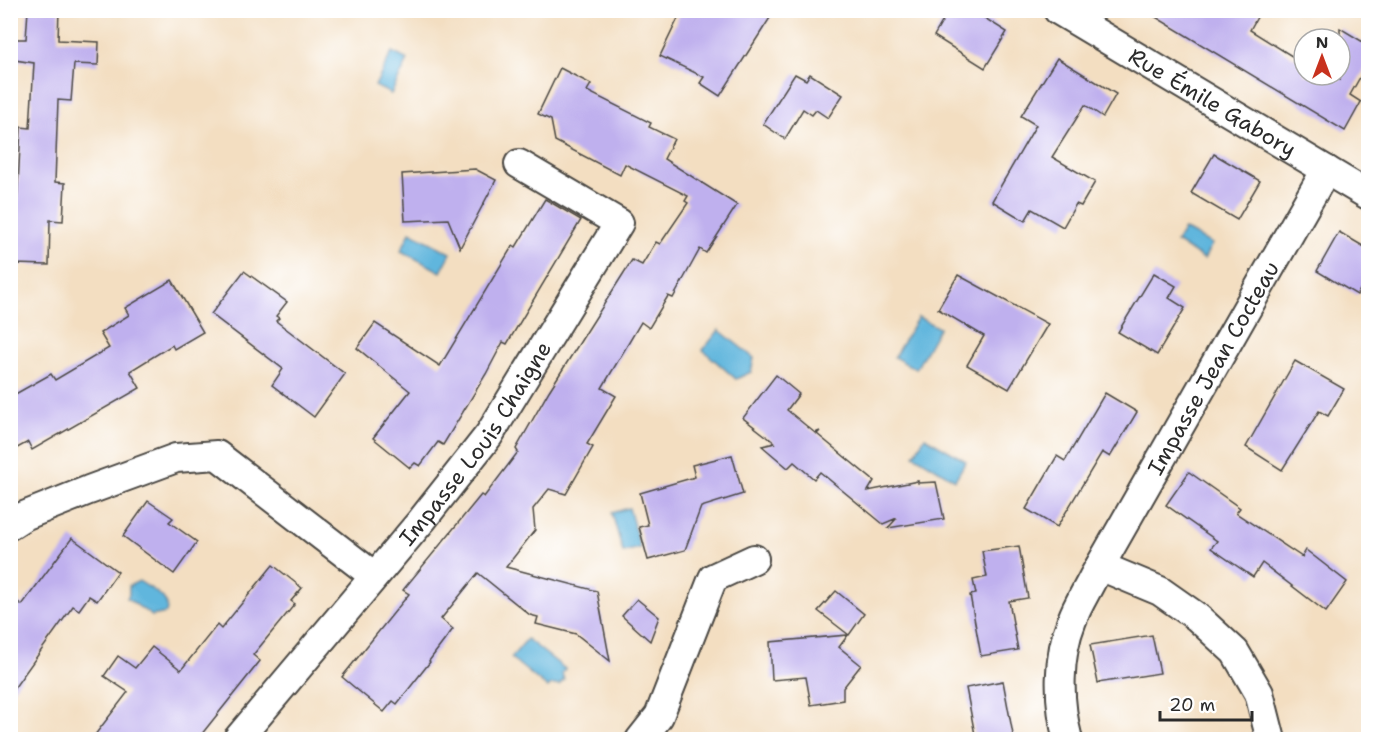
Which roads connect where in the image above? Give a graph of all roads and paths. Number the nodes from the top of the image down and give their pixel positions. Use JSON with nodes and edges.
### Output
{"nodes":[{"id":1,"x":1058,"y":10,"type":"edge"},
{"id":2,"x":519,"y":164,"type":"dead end"},
{"id":3,"x":1326,"y":170,"type":"junction"},
{"id":4,"x":1368,"y":195,"type":"edge"},
{"id":5,"x":10,"y":525,"type":"edge"},
{"id":6,"x":754,"y":559,"type":"dead end"},
{"id":7,"x":1100,"y":566,"type":"junction"},
{"id":8,"x":374,"y":576,"type":"junction"},
{"id":9,"x":237,"y":740,"type":"edge"},
{"id":10,"x":640,"y":740,"type":"edge"},
{"id":11,"x":1068,"y":740,"type":"edge"},
{"id":12,"x":1271,"y":740,"type":"edge"}],
"edges":[{"from":1,"to":3,"type":"street","name":"Rue Émile Gabory"},
{"from":2,"to":8,"type":"street","name":"Impasse Louis Chaigne"},
{"from":3,"to":4,"type":"street","name":"Rue Émile Gabory"},
{"from":3,"to":7,"type":"street","name":"Impasse Jean Cocteau"},
{"from":5,"to":8,"type":"street"},
{"from":6,"to":10,"type":"street"},
{"from":7,"to":11,"type":"street","name":"Impasse Jean Cocteau"},
{"from":7,"to":12,"type":"street"},
{"from":8,"to":9,"type":"street","name":"Impasse Louis Chaigne"}]}
